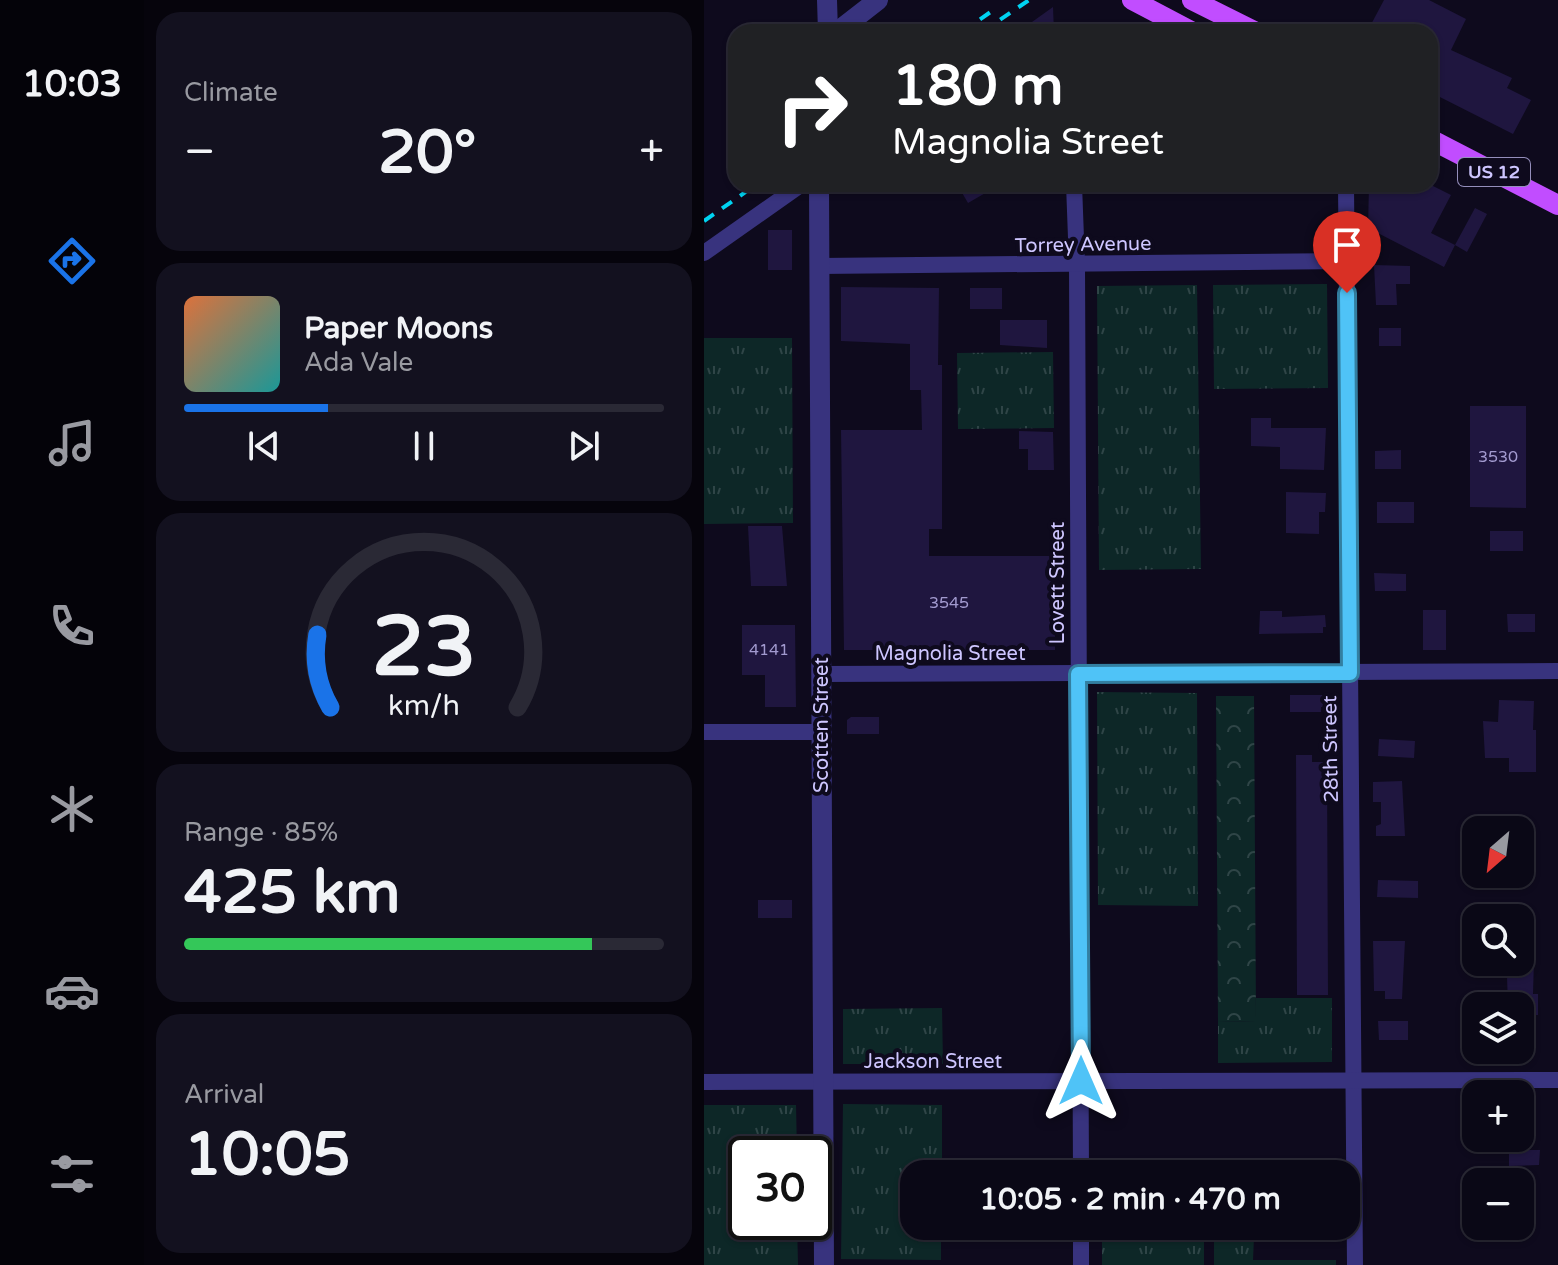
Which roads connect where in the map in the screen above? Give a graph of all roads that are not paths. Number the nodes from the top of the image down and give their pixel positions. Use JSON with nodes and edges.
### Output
{"nodes":[{"id":1,"x":827,"y":0,"type":"edge"},
{"id":2,"x":878,"y":0,"type":"edge"},
{"id":3,"x":1132,"y":0,"type":"edge"},
{"id":4,"x":1192,"y":0,"type":"edge"},
{"id":5,"x":828,"y":24,"type":"edge"},
{"id":6,"x":847,"y":24,"type":"edge"},
{"id":7,"x":1178,"y":24,"type":"edge"},
{"id":8,"x":1240,"y":24,"type":"edge"},
{"id":9,"x":1438,"y":143,"type":"edge"},
{"id":10,"x":791,"y":192,"type":"edge"},
{"id":11,"x":819,"y":192,"type":"edge"},
{"id":12,"x":1074,"y":192,"type":"edge"},
{"id":13,"x":1346,"y":192,"type":"edge"},
{"id":14,"x":1558,"y":205,"type":"edge"},
{"id":15,"x":704,"y":253,"type":"edge"},
{"id":16,"x":1347,"y":261,"type":"junction"},
{"id":17,"x":1077,"y":265,"type":"junction"},
{"id":18,"x":819,"y":266,"type":"junction"},
{"id":19,"x":1558,"y":671,"type":"edge"},
{"id":20,"x":1350,"y":673,"type":"junction"},
{"id":21,"x":822,"y":674,"type":"junction"},
{"id":22,"x":1078,"y":674,"type":"junction"},
{"id":23,"x":704,"y":732,"type":"edge"},
{"id":24,"x":822,"y":732,"type":"junction"},
{"id":25,"x":1354,"y":1080,"type":"junction"},
{"id":26,"x":1558,"y":1080,"type":"edge"},
{"id":27,"x":1081,"y":1081,"type":"junction"},
{"id":28,"x":704,"y":1082,"type":"edge"},
{"id":29,"x":823,"y":1082,"type":"junction"},
{"id":30,"x":1081,"y":1160,"type":"edge"},
{"id":31,"x":1081,"y":1240,"type":"edge"},
{"id":32,"x":824,"y":1265,"type":"edge"},
{"id":33,"x":1081,"y":1265,"type":"edge"},
{"id":34,"x":1355,"y":1265,"type":"edge"}],
"edges":[{"from":1,"to":5,"type":"street"},
{"from":2,"to":6,"type":"street"},
{"from":3,"to":7,"type":"main road"},
{"from":4,"to":8,"type":"main road"},
{"from":9,"to":14,"type":"main road","number":"US 12"},
{"from":10,"to":15,"type":"street"},
{"from":11,"to":18,"type":"street","name":"Scotten Street"},
{"from":12,"to":17,"type":"street","name":"Lovett Street"},
{"from":13,"to":16,"type":"street","name":"28th Street"},
{"from":16,"to":17,"type":"street","name":"Torrey Avenue"},
{"from":16,"to":20,"type":"street","name":"28th Street"},
{"from":17,"to":18,"type":"street","name":"Torrey Avenue"},
{"from":17,"to":22,"type":"street","name":"Lovett Street"},
{"from":18,"to":21,"type":"street","name":"Scotten Street"},
{"from":19,"to":20,"type":"street","name":"Magnolia Street"},
{"from":20,"to":22,"type":"street","name":"Magnolia Street"},
{"from":20,"to":25,"type":"street","name":"28th Street"},
{"from":21,"to":22,"type":"street","name":"Magnolia Street"},
{"from":21,"to":24,"type":"street","name":"Scotten Street"},
{"from":22,"to":27,"type":"street","name":"Lovett Street"},
{"from":23,"to":24,"type":"street"},
{"from":24,"to":29,"type":"street","name":"Scotten Street"},
{"from":25,"to":26,"type":"street","name":"Jackson Street"},
{"from":25,"to":27,"type":"street","name":"Jackson Street"},
{"from":25,"to":34,"type":"street","name":"28th Street"},
{"from":27,"to":29,"type":"street","name":"Jackson Street"},
{"from":27,"to":30,"type":"street","name":"Lovett Street"},
{"from":28,"to":29,"type":"street","name":"Jackson Street"},
{"from":29,"to":32,"type":"street","name":"Scotten Street"},
{"from":31,"to":33,"type":"street"}]}
